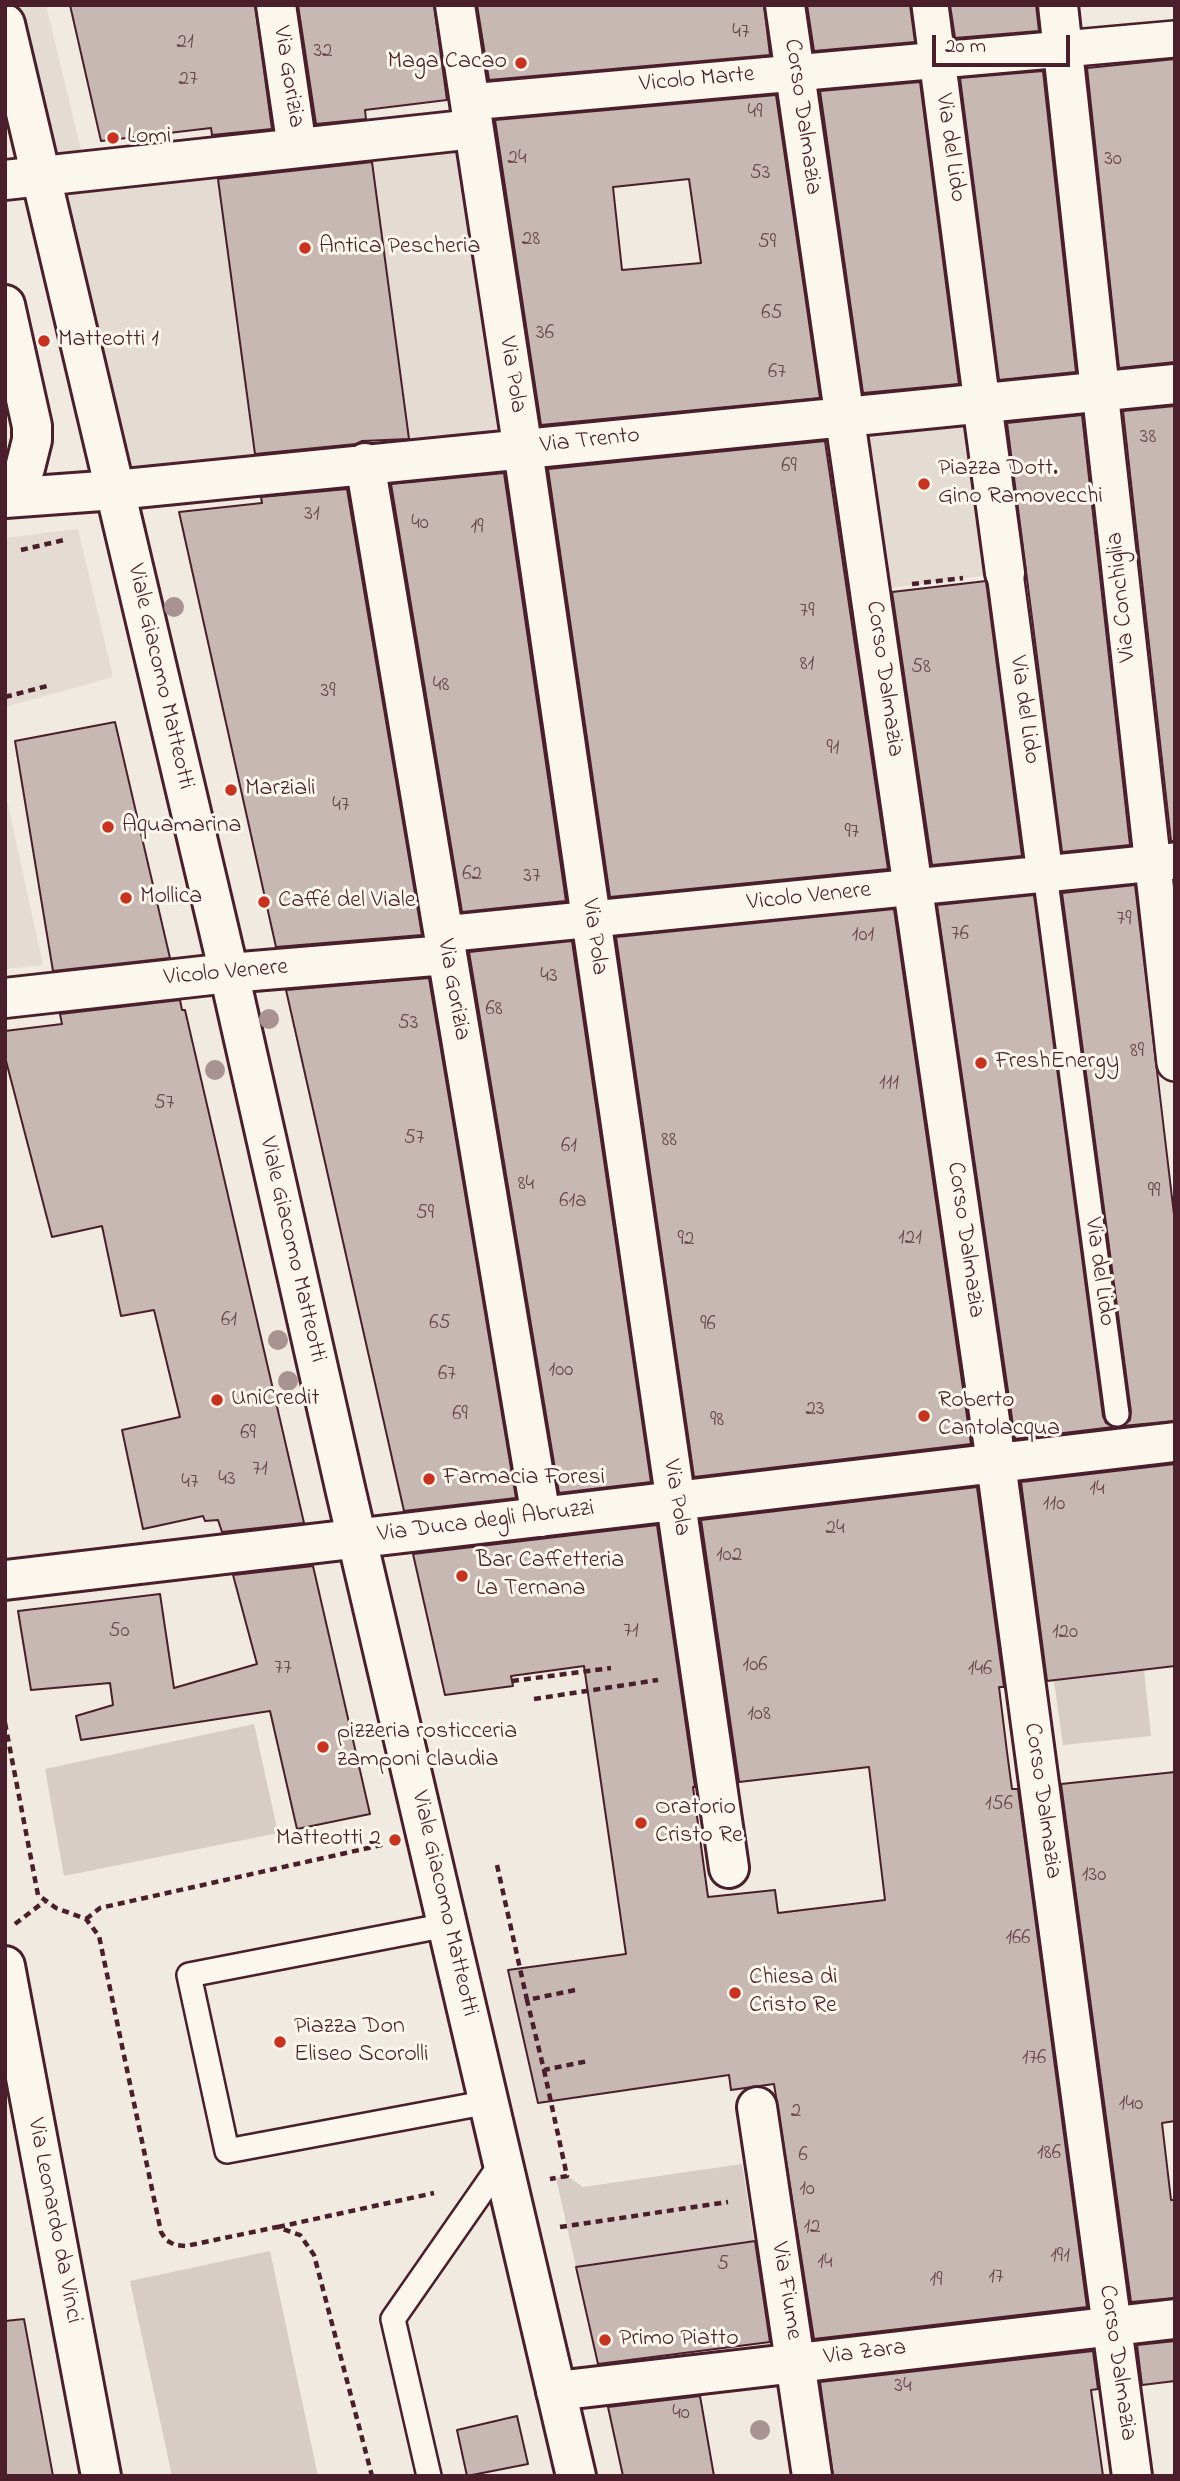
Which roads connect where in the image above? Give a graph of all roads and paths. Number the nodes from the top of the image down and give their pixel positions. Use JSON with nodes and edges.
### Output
{"nodes":[{"id":1,"x":276,"y":5,"type":"edge"},
{"id":2,"x":455,"y":5,"type":"edge"},
{"id":3,"x":785,"y":5,"type":"edge"},
{"id":4,"x":930,"y":5,"type":"edge"},
{"id":5,"x":1058,"y":5,"type":"edge"},
{"id":6,"x":5,"y":24,"type":"edge"},
{"id":7,"x":1175,"y":39,"type":"edge"},
{"id":8,"x":1062,"y":49,"type":"junction"},
{"id":9,"x":937,"y":60,"type":"junction"},
{"id":10,"x":795,"y":72,"type":"junction"},
{"id":11,"x":472,"y":115,"type":"junction"},
{"id":12,"x":297,"y":148,"type":"junction"},
{"id":13,"x":23,"y":178,"type":"edge"},
{"id":14,"x":5,"y":305,"type":"edge"},
{"id":15,"x":1175,"y":384,"type":"edge"},
{"id":16,"x":1100,"y":391,"type":"junction"},
{"id":17,"x":982,"y":402,"type":"junction"},
{"id":18,"x":845,"y":416,"type":"junction"},
{"id":19,"x":522,"y":448,"type":"junction"},
{"id":20,"x":365,"y":463,"type":"junction"},
{"id":21,"x":115,"y":490,"type":"junction"},
{"id":22,"x":8,"y":498,"type":"edge"},
{"id":23,"x":68,"y":540,"type":"dead end"},
{"id":24,"x":21,"y":550,"type":"dead end"},
{"id":25,"x":1005,"y":573,"type":"junction"},
{"id":26,"x":903,"y":586,"type":"dead end"},
{"id":27,"x":47,"y":686,"type":"dead end"},
{"id":28,"x":5,"y":697,"type":"edge"},
{"id":29,"x":1164,"y":862,"type":"edge"},
{"id":30,"x":1045,"y":874,"type":"junction"},
{"id":31,"x":913,"y":888,"type":"junction"},
{"id":32,"x":591,"y":919,"type":"junction"},
{"id":33,"x":445,"y":944,"type":"junction"},
{"id":34,"x":229,"y":973,"type":"junction"},
{"id":35,"x":5,"y":998,"type":"edge"},
{"id":36,"x":1175,"y":1063,"type":"edge"},
{"id":37,"x":1116,"y":1415,"type":"dead end"},
{"id":38,"x":1175,"y":1442,"type":"edge"},
{"id":39,"x":996,"y":1462,"type":"junction"},
{"id":40,"x":675,"y":1501,"type":"junction"},
{"id":41,"x":541,"y":1517,"type":"junction"},
{"id":42,"x":357,"y":1538,"type":"junction"},
{"id":43,"x":5,"y":1580,"type":"edge"},
{"id":44,"x":611,"y":1668,"type":"dead end"},
{"id":45,"x":701,"y":1673,"type":"junction"},
{"id":46,"x":512,"y":1681,"type":"dead end"},
{"id":47,"x":534,"y":1699,"type":"dead end"},
{"id":48,"x":5,"y":1723,"type":"edge"},
{"id":49,"x":386,"y":1844,"type":"dead end"},
{"id":50,"x":497,"y":1865,"type":"dead end"},
{"id":51,"x":729,"y":1868,"type":"dead end"},
{"id":52,"x":45,"y":1901,"type":"junction"},
{"id":53,"x":86,"y":1919,"type":"junction"},
{"id":54,"x":447,"y":1926,"type":"junction"},
{"id":55,"x":5,"y":1930,"type":"edge"},
{"id":56,"x":6,"y":1974,"type":"edge"},
{"id":57,"x":575,"y":1990,"type":"dead end"},
{"id":58,"x":527,"y":2000,"type":"junction"},
{"id":59,"x":588,"y":2061,"type":"dead end"},
{"id":60,"x":544,"y":2070,"type":"junction"},
{"id":61,"x":489,"y":2102,"type":"junction"},
{"id":62,"x":757,"y":2107,"type":"dead end"},
{"id":63,"x":503,"y":2161,"type":"junction"},
{"id":64,"x":549,"y":2179,"type":"dead end"},
{"id":65,"x":434,"y":2193,"type":"dead end"},
{"id":66,"x":771,"y":2196,"type":"junction"},
{"id":67,"x":277,"y":2227,"type":"junction"},
{"id":68,"x":560,"y":2227,"type":"dead end"},
{"id":69,"x":1175,"y":2319,"type":"edge"},
{"id":70,"x":1112,"y":2326,"type":"junction"},
{"id":71,"x":796,"y":2362,"type":"junction"},
{"id":72,"x":556,"y":2391,"type":"junction"},
{"id":73,"x":101,"y":2476,"type":"edge"},
{"id":74,"x":372,"y":2476,"type":"edge"},
{"id":75,"x":429,"y":2476,"type":"edge"},
{"id":76,"x":576,"y":2476,"type":"edge"},
{"id":77,"x":812,"y":2476,"type":"edge"},
{"id":78,"x":1132,"y":2476,"type":"edge"}],
"edges":[{"from":1,"to":12,"type":"street","name":"Via Gorizia"},
{"from":2,"to":11,"type":"street","name":"Via Pola"},
{"from":3,"to":10,"type":"street","name":"Corso Dalmazia"},
{"from":4,"to":9,"type":"street","name":"Via del Lido"},
{"from":5,"to":8,"type":"street","name":"Via Conchiglia"},
{"from":6,"to":13,"type":"street","name":"Viale Giacomo Matteotti"},
{"from":7,"to":8,"type":"street","name":"Vicolo Marte"},
{"from":8,"to":9,"type":"street","name":"Vicolo Marte"},
{"from":8,"to":16,"type":"street","name":"Via Conchiglia"},
{"from":9,"to":10,"type":"street","name":"Vicolo Marte"},
{"from":9,"to":17,"type":"street","name":"Via del Lido"},
{"from":10,"to":11,"type":"street","name":"Vicolo Marte"},
{"from":10,"to":18,"type":"street","name":"Corso Dalmazia"},
{"from":11,"to":12,"type":"street","name":"Vicolo Marte"},
{"from":11,"to":19,"type":"street","name":"Via Pola"},
{"from":12,"to":13,"type":"street","name":"Vicolo Marte"},
{"from":13,"to":21,"type":"street","name":"Viale Giacomo Matteotti"},
{"from":14,"to":22,"type":"street"},
{"from":15,"to":16,"type":"street","name":"Via Trento"},
{"from":16,"to":17,"type":"street","name":"Via Trento"},
{"from":16,"to":29,"type":"street","name":"Via Conchiglia"},
{"from":17,"to":18,"type":"street","name":"Via Trento"},
{"from":17,"to":25,"type":"street","name":"Via del Lido"},
{"from":18,"to":19,"type":"street","name":"Via Trento"},
{"from":18,"to":31,"type":"street","name":"Corso Dalmazia"},
{"from":19,"to":20,"type":"street","name":"Via Trento"},
{"from":19,"to":32,"type":"street","name":"Via Pola"},
{"from":20,"to":21,"type":"street","name":"Via Trento"},
{"from":20,"to":33,"type":"street","name":"Via Gorizia"},
{"from":21,"to":22,"type":"street","name":"Via Trento"},
{"from":21,"to":34,"type":"street","name":"Viale Giacomo Matteotti"},
{"from":23,"to":24,"type":"path"},
{"from":25,"to":26,"type":"path"},
{"from":25,"to":30,"type":"street","name":"Via del Lido"},
{"from":27,"to":28,"type":"path"},
{"from":29,"to":30,"type":"street","name":"Vicolo Venere"},
{"from":29,"to":36,"type":"street","name":"Via Conchiglia"},
{"from":30,"to":31,"type":"street","name":"Vicolo Venere"},
{"from":30,"to":37,"type":"lane","name":"Via del Lido"},
{"from":31,"to":32,"type":"street","name":"Vicolo Venere"},
{"from":31,"to":39,"type":"street","name":"Corso Dalmazia"},
{"from":32,"to":33,"type":"street","name":"Vicolo Venere"},
{"from":32,"to":40,"type":"street","name":"Via Pola"},
{"from":33,"to":34,"type":"street","name":"Vicolo Venere"},
{"from":33,"to":41,"type":"street","name":"Via Gorizia"},
{"from":34,"to":35,"type":"street","name":"Vicolo Venere"},
{"from":34,"to":42,"type":"street","name":"Viale Giacomo Matteotti"},
{"from":38,"to":39,"type":"street","name":"Via Duca degli Abruzzi"},
{"from":39,"to":40,"type":"street","name":"Via Duca degli Abruzzi"},
{"from":39,"to":70,"type":"street","name":"Corso Dalmazia"},
{"from":40,"to":41,"type":"street","name":"Via Duca degli Abruzzi"},
{"from":40,"to":45,"type":"street","name":"Via Pola"},
{"from":41,"to":42,"type":"street","name":"Via Duca degli Abruzzi"},
{"from":42,"to":43,"type":"street","name":"Via Duca degli Abruzzi"},
{"from":42,"to":54,"type":"street","name":"Viale Giacomo Matteotti"},
{"from":44,"to":46,"type":"path"},
{"from":45,"to":47,"type":"path"},
{"from":45,"to":51,"type":"street","name":"Via Pola"},
{"from":48,"to":52,"type":"path"},
{"from":49,"to":53,"type":"path"},
{"from":50,"to":58,"type":"path"},
{"from":52,"to":53,"type":"path"},
{"from":52,"to":55,"type":"path"},
{"from":53,"to":67,"type":"path"},
{"from":54,"to":61,"type":"street","name":"Viale Giacomo Matteotti"},
{"from":54,"to":61,"type":"lane"},
{"from":56,"to":73,"type":"street","name":"Via Leonardo da Vinci"},
{"from":57,"to":58,"type":"path"},
{"from":58,"to":60,"type":"path"},
{"from":59,"to":60,"type":"path"},
{"from":60,"to":64,"type":"path"},
{"from":61,"to":63,"type":"street","name":"Viale Giacomo Matteotti"},
{"from":62,"to":66,"type":"street","name":"Via Fiume"},
{"from":63,"to":72,"type":"street","name":"Viale Giacomo Matteotti"},
{"from":63,"to":75,"type":"lane"},
{"from":65,"to":67,"type":"path"},
{"from":66,"to":68,"type":"path"},
{"from":66,"to":71,"type":"street","name":"Via Fiume"},
{"from":67,"to":74,"type":"path"},
{"from":69,"to":70,"type":"street","name":"Via Zara"},
{"from":70,"to":71,"type":"street","name":"Via Zara"},
{"from":70,"to":78,"type":"street","name":"Corso Dalmazia"},
{"from":71,"to":72,"type":"street","name":"Via Zara"},
{"from":71,"to":77,"type":"street","name":"Via Fiume"},
{"from":72,"to":76,"type":"street","name":"Viale Giacomo Matteotti"}]}
